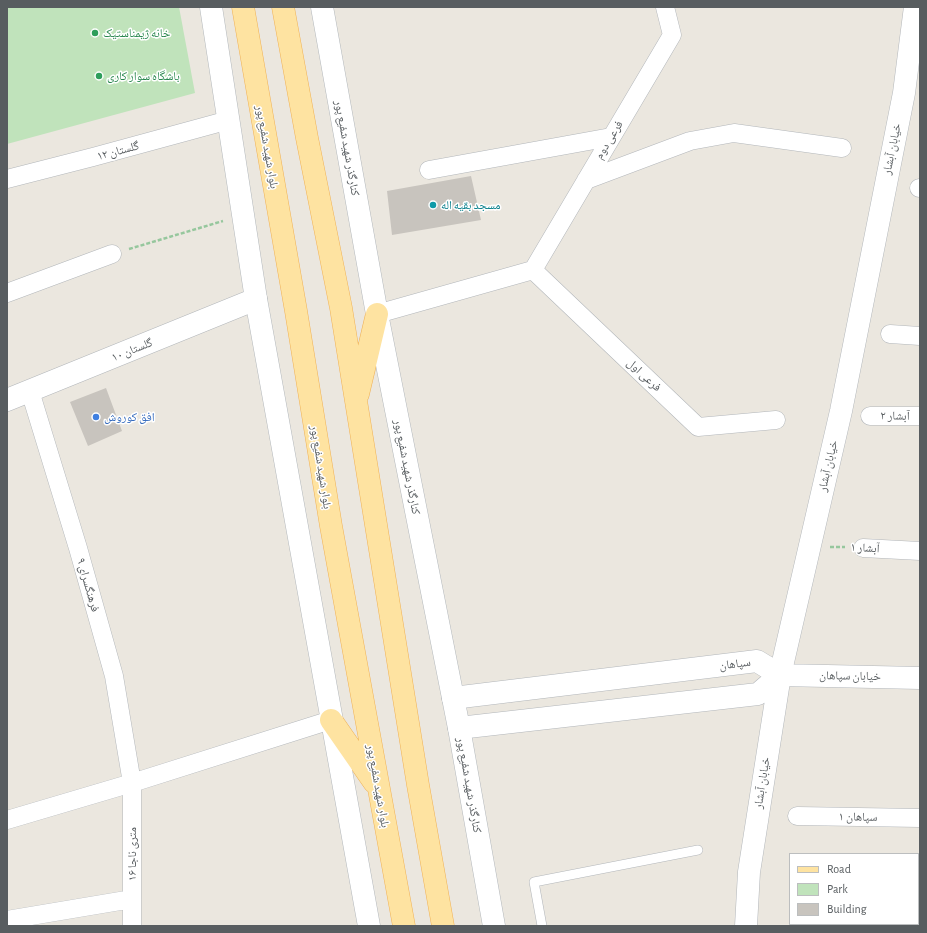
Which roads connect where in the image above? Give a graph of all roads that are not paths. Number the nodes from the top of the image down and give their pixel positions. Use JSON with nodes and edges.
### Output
{"nodes":[{"id":1,"x":211,"y":7,"type":"edge"},
{"id":2,"x":243,"y":7,"type":"edge"},
{"id":3,"x":283,"y":7,"type":"edge"},
{"id":4,"x":322,"y":7,"type":"edge"},
{"id":5,"x":666,"y":7,"type":"edge"},
{"id":6,"x":915,"y":7,"type":"edge"},
{"id":7,"x":229,"y":120,"type":"junction"},
{"id":8,"x":611,"y":137,"type":"junction"},
{"id":9,"x":842,"y":148,"type":"dead end"},
{"id":10,"x":429,"y":170,"type":"dead end"},
{"id":11,"x":7,"y":179,"type":"edge"},
{"id":12,"x":586,"y":180,"type":"junction"},
{"id":13,"x":112,"y":254,"type":"road end"},
{"id":14,"x":533,"y":270,"type":"junction"},
{"id":15,"x":7,"y":293,"type":"edge"},
{"id":16,"x":256,"y":299,"type":"junction"},
{"id":17,"x":377,"y":314,"type":"junction"},
{"id":18,"x":890,"y":334,"type":"dead end"},
{"id":19,"x":920,"y":336,"type":"edge"},
{"id":20,"x":30,"y":391,"type":"junction"},
{"id":21,"x":7,"y":400,"type":"edge"},
{"id":22,"x":356,"y":403,"type":"junction"},
{"id":23,"x":870,"y":416,"type":"dead end"},
{"id":24,"x":920,"y":416,"type":"edge"},
{"id":25,"x":776,"y":420,"type":"dead end"},
{"id":26,"x":864,"y":548,"type":"road end"},
{"id":27,"x":920,"y":551,"type":"edge"},
{"id":28,"x":780,"y":675,"type":"junction"},
{"id":29,"x":920,"y":678,"type":"edge"},
{"id":30,"x":453,"y":698,"type":"junction"},
{"id":31,"x":332,"y":720,"type":"junction"},
{"id":32,"x":459,"y":728,"type":"junction"},
{"id":33,"x":132,"y":783,"type":"junction"},
{"id":34,"x":379,"y":789,"type":"junction"},
{"id":35,"x":797,"y":816,"type":"dead end"},
{"id":36,"x":920,"y":818,"type":"edge"},
{"id":37,"x":7,"y":820,"type":"edge"},
{"id":38,"x":698,"y":850,"type":"dead end"},
{"id":39,"x":132,"y":899,"type":"junction"},
{"id":40,"x":920,"y":912,"type":"edge"},
{"id":41,"x":7,"y":920,"type":"edge"},
{"id":42,"x":132,"y":926,"type":"edge"},
{"id":43,"x":370,"y":926,"type":"edge"},
{"id":44,"x":404,"y":926,"type":"edge"},
{"id":45,"x":443,"y":926,"type":"edge"},
{"id":46,"x":494,"y":926,"type":"edge"},
{"id":47,"x":542,"y":926,"type":"edge"},
{"id":48,"x":746,"y":926,"type":"edge"},
{"id":49,"x":920,"y":926,"type":"edge"}],
"edges":[{"from":1,"to":7,"type":"street"},
{"from":2,"to":34,"type":"main road","name":"بلوار شهید شفیع پور"},
{"from":3,"to":22,"type":"main road"},
{"from":4,"to":17,"type":"street","name":"کنارگذر شهید شفیع پور"},
{"from":5,"to":8,"type":"street","name":"فرعی دوم"},
{"from":6,"to":28,"type":"street","name":"خیابان آبشار"},
{"from":7,"to":11,"type":"street","name":"گلستان ۱۲"},
{"from":7,"to":16,"type":"street"},
{"from":8,"to":10,"type":"street"},
{"from":8,"to":12,"type":"street","name":"فرعی دوم"},
{"from":9,"to":12,"type":"street"},
{"from":12,"to":14,"type":"street","name":"فرعی دوم"},
{"from":13,"to":15,"type":"street"},
{"from":14,"to":17,"type":"street"},
{"from":14,"to":25,"type":"street","name":"فرعی اول"},
{"from":16,"to":20,"type":"street","name":"گلستان ۱۰"},
{"from":16,"to":31,"type":"street"},
{"from":17,"to":22,"type":"main road"},
{"from":17,"to":30,"type":"street","name":"کنارگذر شهید شفیع پور"},
{"from":18,"to":19,"type":"street"},
{"from":20,"to":21,"type":"street","name":"گلستان ۱۰"},
{"from":20,"to":33,"type":"street","name":"فرهنگسرای ۹"},
{"from":22,"to":45,"type":"main road"},
{"from":23,"to":24,"type":"street","name":"آبشار ۲"},
{"from":26,"to":27,"type":"street","name":"آبشار ۱"},
{"from":28,"to":29,"type":"street","name":"خیابان سپاهان"},
{"from":28,"to":30,"type":"street","name":"سپاهان"},
{"from":28,"to":32,"type":"street"},
{"from":28,"to":48,"type":"street","name":"خیابان آبشار"},
{"from":30,"to":32,"type":"street","name":"کنارگذر شهید شفیع پور"},
{"from":31,"to":33,"type":"street"},
{"from":31,"to":34,"type":"main road"},
{"from":31,"to":43,"type":"street"},
{"from":32,"to":46,"type":"street","name":"کنارگذر شهید شفیع پور"},
{"from":33,"to":37,"type":"street"},
{"from":33,"to":39,"type":"street","name":"۱۶ متری ناجا"},
{"from":34,"to":44,"type":"main road","name":"بلوار شهید شفیع پور"},
{"from":35,"to":36,"type":"street","name":"سپاهان ۱"},
{"from":38,"to":47,"type":"lane"},
{"from":39,"to":41,"type":"street"},
{"from":39,"to":42,"type":"street","name":"۱۶ متری ناجا"},
{"from":40,"to":49,"type":"street"}]}
